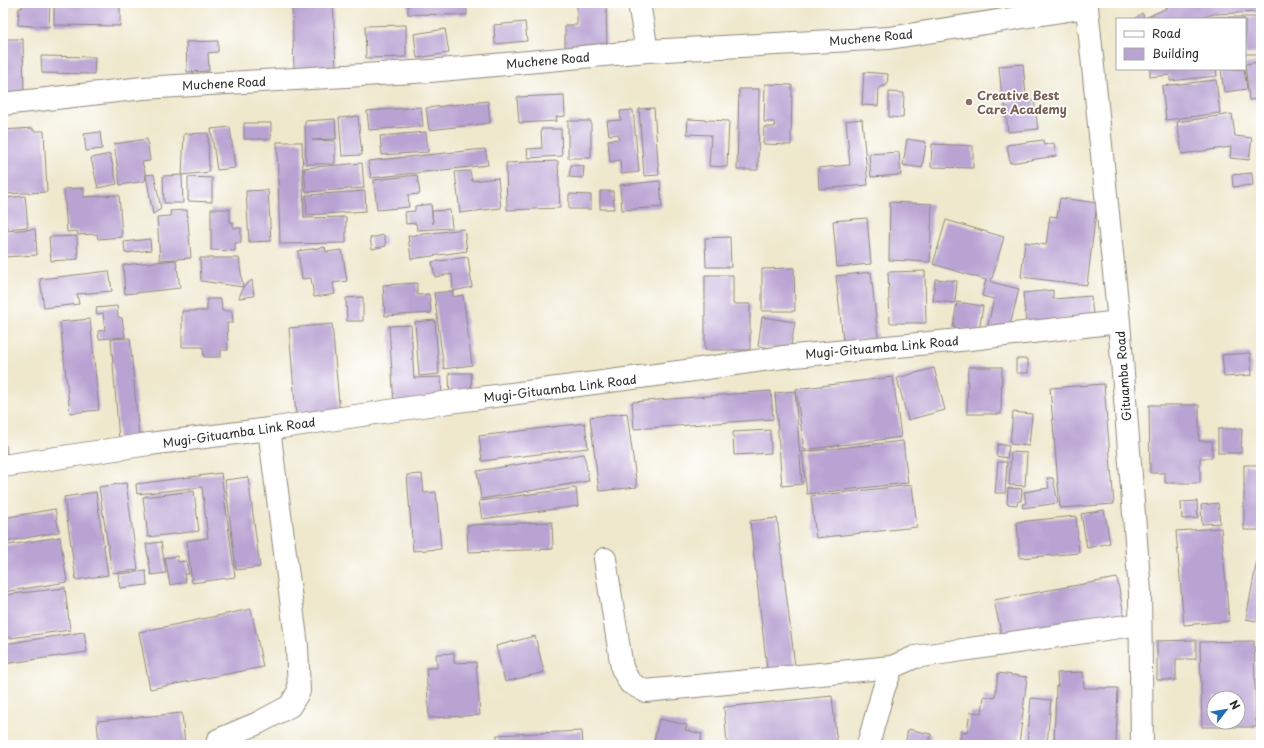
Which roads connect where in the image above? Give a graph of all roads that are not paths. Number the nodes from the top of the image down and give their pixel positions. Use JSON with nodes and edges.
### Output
{"nodes":[{"id":1,"x":639,"y":3,"type":"edge"},
{"id":2,"x":1087,"y":5,"type":"edge"},
{"id":3,"x":647,"y":51,"type":"junction"},
{"id":4,"x":3,"y":104,"type":"edge"},
{"id":5,"x":1119,"y":322,"type":"junction"},
{"id":6,"x":269,"y":429,"type":"junction"},
{"id":7,"x":3,"y":466,"type":"edge"},
{"id":8,"x":604,"y":559,"type":"dead end"},
{"id":9,"x":1140,"y":624,"type":"junction"},
{"id":10,"x":892,"y":667,"type":"junction"},
{"id":11,"x":218,"y":740,"type":"dead end"},
{"id":12,"x":868,"y":745,"type":"edge"},
{"id":13,"x":1142,"y":745,"type":"edge"}],
"edges":[{"from":1,"to":3,"type":"street"},
{"from":2,"to":3,"type":"street","name":"Muchene Road"},
{"from":2,"to":5,"type":"street","name":"Gituamba Road"},
{"from":3,"to":4,"type":"street","name":"Muchene Road"},
{"from":5,"to":6,"type":"street","name":"Mugi-Gituamba Link Road"},
{"from":5,"to":9,"type":"street","name":"Gituamba Road"},
{"from":6,"to":7,"type":"street","name":"Mugi-Gituamba Link Road"},
{"from":6,"to":11,"type":"street"},
{"from":8,"to":10,"type":"street"},
{"from":9,"to":10,"type":"street"},
{"from":9,"to":13,"type":"street","name":"Gituamba Road"},
{"from":10,"to":12,"type":"street"}]}
